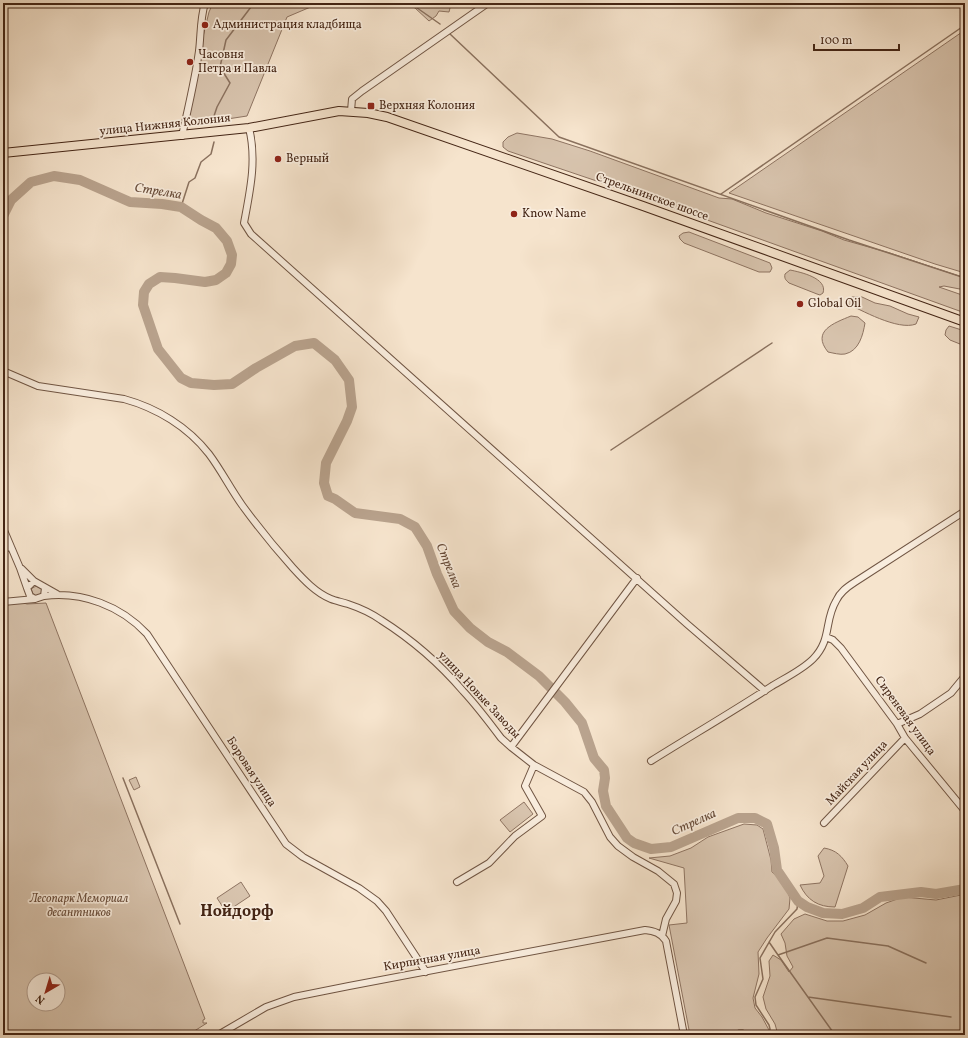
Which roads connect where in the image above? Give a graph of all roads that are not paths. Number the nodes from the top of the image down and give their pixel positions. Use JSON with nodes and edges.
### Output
{"nodes":[{"id":1,"x":205,"y":3,"type":"edge"},
{"id":2,"x":488,"y":3,"type":"edge"},
{"id":3,"x":351,"y":111,"type":"junction"},
{"id":4,"x":327,"y":112,"type":"joint"},
{"id":5,"x":249,"y":128,"type":"junction"},
{"id":6,"x":182,"y":136,"type":"junction"},
{"id":7,"x":3,"y":153,"type":"edge"},
{"id":8,"x":965,"y":322,"type":"edge"},
{"id":9,"x":3,"y":371,"type":"edge"},
{"id":10,"x":965,"y":511,"type":"edge"},
{"id":11,"x":3,"y":528,"type":"edge"},
{"id":12,"x":11,"y":547,"type":"junction"},
{"id":13,"x":3,"y":548,"type":"edge"},
{"id":14,"x":20,"y":568,"type":"junction"},
{"id":15,"x":637,"y":578,"type":"junction"},
{"id":16,"x":34,"y":581,"type":"junction"},
{"id":17,"x":45,"y":588,"type":"junction"},
{"id":18,"x":27,"y":590,"type":"junction"},
{"id":19,"x":57,"y":594,"type":"junction"},
{"id":20,"x":44,"y":596,"type":"junction"},
{"id":21,"x":36,"y":599,"type":"junction"},
{"id":22,"x":26,"y":600,"type":"junction"},
{"id":23,"x":3,"y":602,"type":"edge"},
{"id":24,"x":826,"y":637,"type":"junction"},
{"id":25,"x":965,"y":676,"type":"edge"},
{"id":26,"x":765,"y":691,"type":"junction"},
{"id":27,"x":897,"y":724,"type":"junction"},
{"id":28,"x":905,"y":738,"type":"junction"},
{"id":29,"x":511,"y":747,"type":"junction"},
{"id":30,"x":651,"y":761,"type":"dead end"},
{"id":31,"x":534,"y":765,"type":"junction"},
{"id":32,"x":965,"y":811,"type":"edge"},
{"id":33,"x":824,"y":823,"type":"dead end"},
{"id":34,"x":457,"y":882,"type":"dead end"},
{"id":35,"x":660,"y":934,"type":"junction"},
{"id":36,"x":426,"y":972,"type":"junction"},
{"id":37,"x":218,"y":1035,"type":"edge"},
{"id":38,"x":684,"y":1035,"type":"edge"}],
"edges":[{"from":1,"to":6,"type":"street"},
{"from":2,"to":3,"type":"street"},
{"from":3,"to":4,"type":"main road","name":"Стрельнинское шоссе"},
{"from":3,"to":8,"type":"main road","name":"Стрельнинское шоссе"},
{"from":4,"to":5,"type":"main road","name":"улица Нижняя Колония"},
{"from":5,"to":6,"type":"main road","name":"улица Нижняя Колония"},
{"from":5,"to":15,"type":"street"},
{"from":6,"to":7,"type":"main road","name":"улица Нижняя Колония"},
{"from":9,"to":29,"type":"street","name":"улица Новые Заводы"},
{"from":10,"to":24,"type":"street"},
{"from":11,"to":12,"type":"street"},
{"from":12,"to":13,"type":"street"},
{"from":12,"to":14,"type":"street"},
{"from":14,"to":16,"type":"street"},
{"from":14,"to":18,"type":"street"},
{"from":15,"to":26,"type":"street"},
{"from":15,"to":29,"type":"street"},
{"from":16,"to":17,"type":"street"},
{"from":16,"to":18,"type":"street"},
{"from":17,"to":19,"type":"street","name":"Боровая улица"},
{"from":17,"to":20,"type":"street"},
{"from":18,"to":21,"type":"street"},
{"from":18,"to":22,"type":"street"},
{"from":19,"to":20,"type":"street","name":"Боровая улица"},
{"from":19,"to":36,"type":"street","name":"Боровая улица"},
{"from":20,"to":21,"type":"street"},
{"from":21,"to":22,"type":"street"},
{"from":22,"to":23,"type":"street"},
{"from":24,"to":26,"type":"street"},
{"from":24,"to":27,"type":"street","name":"Сиреневая улица"},
{"from":25,"to":27,"type":"street"},
{"from":26,"to":30,"type":"street"},
{"from":27,"to":28,"type":"street","name":"Сиреневая улица"},
{"from":28,"to":32,"type":"street","name":"Сиреневая улица"},
{"from":28,"to":33,"type":"street","name":"Майская улица"},
{"from":29,"to":31,"type":"street","name":"улица Новые Заводы"},
{"from":31,"to":34,"type":"street"},
{"from":31,"to":35,"type":"street","name":"улица Новые Заводы"},
{"from":35,"to":36,"type":"street","name":"Кирпичная улица"},
{"from":35,"to":38,"type":"street"},
{"from":36,"to":37,"type":"street","name":"Кирпичная улица"}]}
